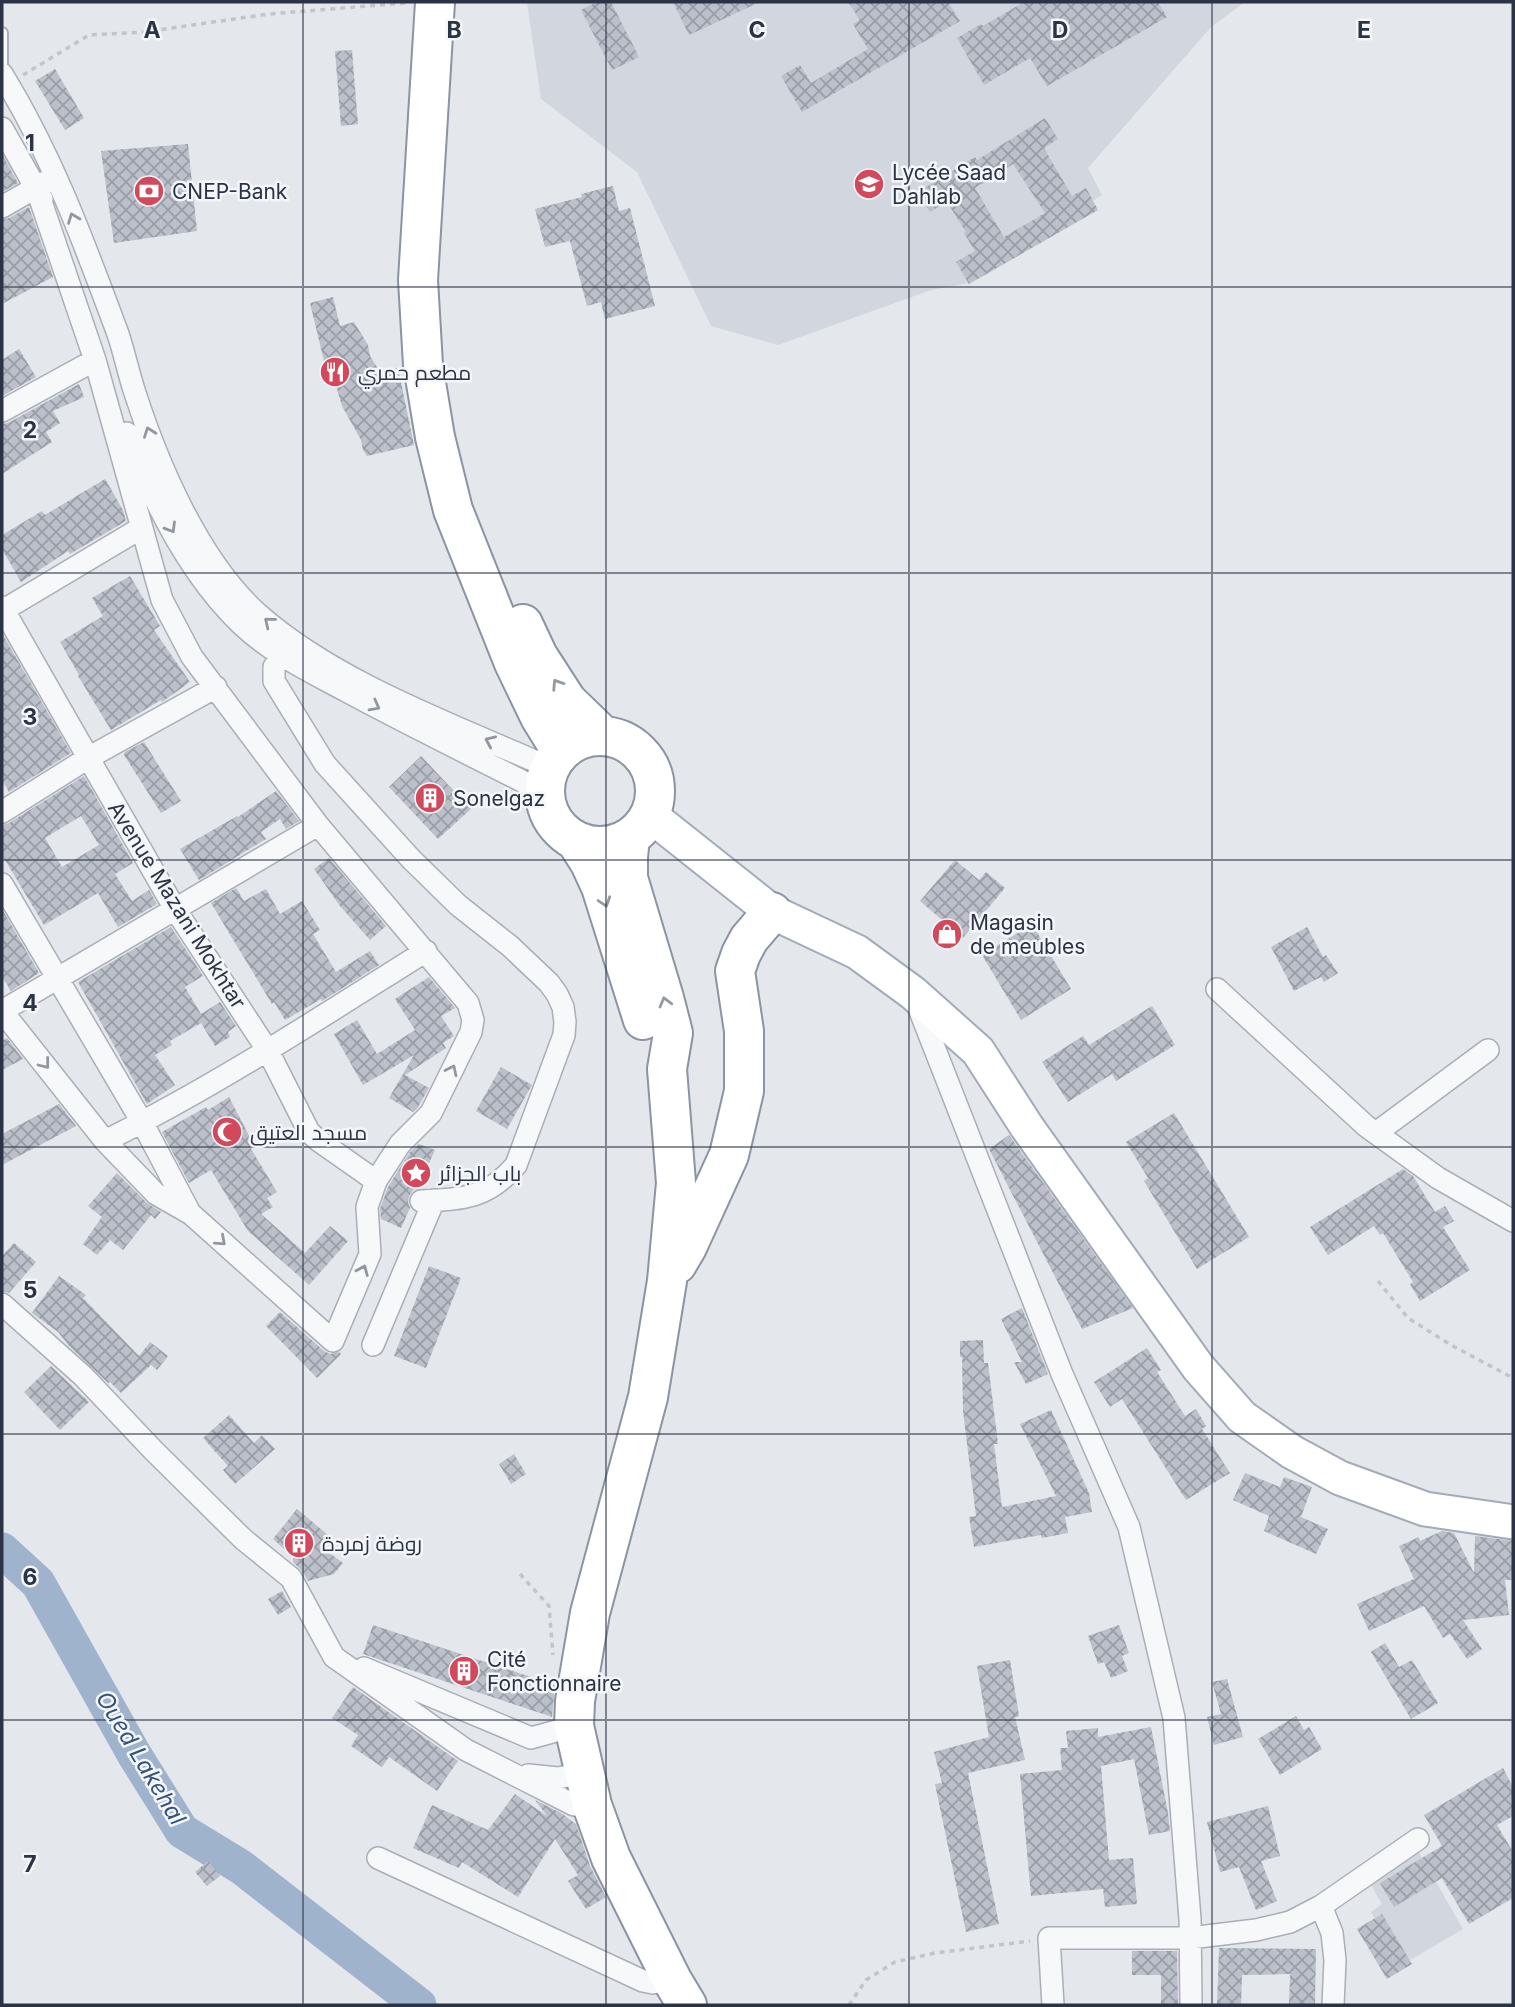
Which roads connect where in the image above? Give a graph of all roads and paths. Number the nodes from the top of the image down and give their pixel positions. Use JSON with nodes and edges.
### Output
{"nodes":[{"id":1,"x":425,"y":2,"type":"edge"},
{"id":2,"x":460,"y":2,"type":"edge"},
{"id":3,"x":2,"y":33,"type":"edge"},
{"id":4,"x":4,"y":76,"type":"edge"},
{"id":5,"x":2,"y":128,"type":"edge"},
{"id":6,"x":57,"y":176,"type":"junction"},
{"id":7,"x":36,"y":187,"type":"junction"},
{"id":8,"x":2,"y":207,"type":"edge"},
{"id":9,"x":95,"y":360,"type":"junction"},
{"id":10,"x":2,"y":411,"type":"edge"},
{"id":11,"x":141,"y":528,"type":"junction"},
{"id":12,"x":2,"y":609,"type":"edge"},
{"id":13,"x":286,"y":647,"type":"junction"},
{"id":14,"x":216,"y":687,"type":"junction"},
{"id":15,"x":602,"y":735,"type":"junction"},
{"id":16,"x":557,"y":756,"type":"junction"},
{"id":17,"x":88,"y":758,"type":"junction"},
{"id":18,"x":545,"y":799,"type":"junction"},
{"id":19,"x":2,"y":812,"type":"edge"},
{"id":20,"x":318,"y":825,"type":"junction"},
{"id":21,"x":640,"y":826,"type":"junction"},
{"id":22,"x":576,"y":841,"type":"junction"},
{"id":23,"x":2,"y":884,"type":"edge"},
{"id":24,"x":175,"y":909,"type":"junction"},
{"id":25,"x":772,"y":912,"type":"junction"},
{"id":26,"x":426,"y":951,"type":"junction"},
{"id":27,"x":58,"y":979,"type":"junction"},
{"id":28,"x":1217,"y":989,"type":"dead end"},
{"id":29,"x":913,"y":993,"type":"junction"},
{"id":30,"x":2,"y":1011,"type":"edge"},
{"id":31,"x":1488,"y":1050,"type":"dead end"},
{"id":32,"x":268,"y":1051,"type":"junction"},
{"id":33,"x":667,"y":1069,"type":"junction"},
{"id":34,"x":142,"y":1122,"type":"junction"},
{"id":35,"x":1376,"y":1133,"type":"junction"},
{"id":36,"x":104,"y":1141,"type":"junction"},
{"id":37,"x":376,"y":1181,"type":"junction"},
{"id":38,"x":191,"y":1214,"type":"junction"},
{"id":39,"x":1513,"y":1221,"type":"edge"},
{"id":40,"x":667,"y":1281,"type":"junction"},
{"id":41,"x":1378,"y":1281,"type":"dead end"},
{"id":42,"x":2,"y":1304,"type":"edge"},
{"id":43,"x":373,"y":1345,"type":"dead end"},
{"id":44,"x":1513,"y":1378,"type":"edge"},
{"id":45,"x":1513,"y":1521,"type":"edge"},
{"id":46,"x":520,"y":1574,"type":"dead end"},
{"id":47,"x":334,"y":1657,"type":"junction"},
{"id":48,"x":554,"y":1659,"type":"dead end"},
{"id":49,"x":574,"y":1726,"type":"junction"},
{"id":50,"x":510,"y":1771,"type":"junction"},
{"id":51,"x":588,"y":1789,"type":"junction"},
{"id":52,"x":1418,"y":1839,"type":"dead end"},
{"id":53,"x":377,"y":1858,"type":"dead end"},
{"id":54,"x":1321,"y":1906,"type":"junction"},
{"id":55,"x":1049,"y":1938,"type":"junction"},
{"id":56,"x":1190,"y":1938,"type":"junction"},
{"id":57,"x":680,"y":1993,"type":"edge"},
{"id":58,"x":849,"y":2005,"type":"edge"},
{"id":59,"x":1053,"y":2005,"type":"edge"},
{"id":60,"x":1191,"y":2005,"type":"edge"},
{"id":61,"x":1333,"y":2005,"type":"edge"}],
"edges":[{"from":1,"to":4,"type":"path"},
{"from":1,"to":16,"type":"highway"},
{"from":15,"to":2,"type":"highway","one_way":true},
{"from":3,"to":4,"type":"lane"},
{"from":4,"to":6,"type":"street"},
{"from":5,"to":7,"type":"street"},
{"from":6,"to":7,"type":"street"},
{"from":13,"to":6,"type":"street","one_way":true},
{"from":7,"to":8,"type":"street"},
{"from":7,"to":9,"type":"street"},
{"from":7,"to":13,"type":"street","one_way":true},
{"from":9,"to":10,"type":"street"},
{"from":9,"to":11,"type":"street"},
{"from":11,"to":12,"type":"street"},
{"from":11,"to":14,"type":"street"},
{"from":12,"to":17,"type":"street","name":"Avenue Mazani Mokhtar"},
{"from":16,"to":13,"type":"street","one_way":true},
{"from":13,"to":18,"type":"street","one_way":true},
{"from":13,"to":43,"type":"street"},
{"from":14,"to":17,"type":"street"},
{"from":14,"to":20,"type":"street"},
{"from":15,"to":16,"type":"highway"},
{"from":15,"to":21,"type":"highway"},
{"from":16,"to":18,"type":"highway"},
{"from":17,"to":19,"type":"street"},
{"from":17,"to":24,"type":"street","name":"Avenue Mazani Mokhtar"},
{"from":18,"to":22,"type":"highway"},
{"from":20,"to":24,"type":"street"},
{"from":20,"to":26,"type":"street"},
{"from":21,"to":22,"type":"highway"},
{"from":21,"to":25,"type":"main road"},
{"from":33,"to":21,"type":"highway","one_way":true},
{"from":22,"to":33,"type":"highway","one_way":true},
{"from":23,"to":27,"type":"street"},
{"from":24,"to":27,"type":"street"},
{"from":24,"to":32,"type":"street","name":"Avenue Mazani Mokhtar"},
{"from":25,"to":29,"type":"main road"},
{"from":25,"to":40,"type":"highway"},
{"from":26,"to":32,"type":"street"},
{"from":37,"to":26,"type":"street","one_way":true},
{"from":27,"to":30,"type":"street"},
{"from":27,"to":34,"type":"street"},
{"from":28,"to":35,"type":"street"},
{"from":29,"to":45,"type":"main road"},
{"from":29,"to":56,"type":"street"},
{"from":30,"to":36,"type":"street","one_way":true},
{"from":31,"to":35,"type":"street"},
{"from":32,"to":34,"type":"street"},
{"from":32,"to":37,"type":"street","name":"Avenue Mazani Mokhtar"},
{"from":33,"to":40,"type":"highway"},
{"from":34,"to":36,"type":"street"},
{"from":34,"to":38,"type":"street"},
{"from":35,"to":39,"type":"street"},
{"from":36,"to":38,"type":"street"},
{"from":38,"to":37,"type":"street","one_way":true},
{"from":40,"to":49,"type":"highway"},
{"from":41,"to":44,"type":"path"},
{"from":42,"to":47,"type":"street"},
{"from":46,"to":48,"type":"path"},
{"from":47,"to":49,"type":"street"},
{"from":47,"to":50,"type":"street"},
{"from":49,"to":51,"type":"highway"},
{"from":50,"to":51,"type":"street"},
{"from":50,"to":51,"type":"street"},
{"from":51,"to":57,"type":"highway"},
{"from":52,"to":54,"type":"street"},
{"from":53,"to":57,"type":"street"},
{"from":54,"to":56,"type":"street"},
{"from":54,"to":61,"type":"street"},
{"from":55,"to":56,"type":"street"},
{"from":55,"to":58,"type":"path"},
{"from":55,"to":59,"type":"street"},
{"from":56,"to":60,"type":"street"}]}
